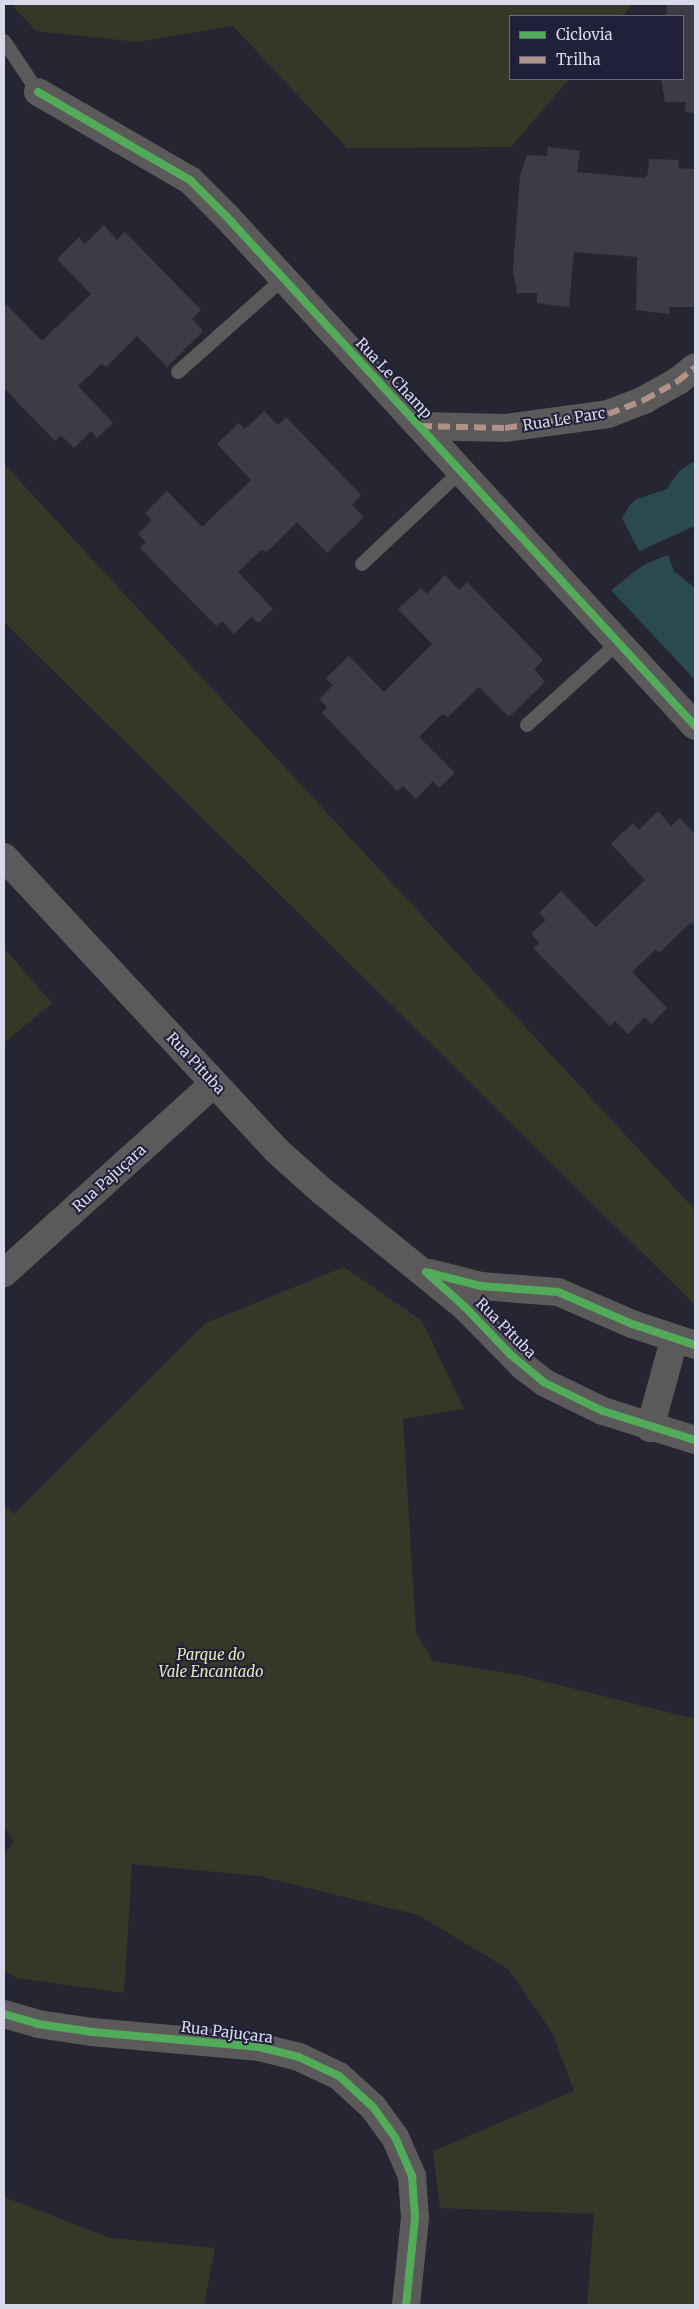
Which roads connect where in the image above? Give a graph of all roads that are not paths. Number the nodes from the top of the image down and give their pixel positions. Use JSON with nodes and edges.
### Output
{"nodes":[{"id":1,"x":4,"y":41,"type":"edge"},
{"id":2,"x":38,"y":92,"type":"joint"},
{"id":3,"x":284,"y":278,"type":"junction"},
{"id":4,"x":695,"y":367,"type":"edge"},
{"id":5,"x":178,"y":372,"type":"dead end"},
{"id":6,"x":420,"y":426,"type":"junction"},
{"id":7,"x":461,"y":471,"type":"junction"},
{"id":8,"x":362,"y":564,"type":"dead end"},
{"id":9,"x":619,"y":642,"type":"junction"},
{"id":10,"x":527,"y":725,"type":"dead end"},
{"id":11,"x":695,"y":726,"type":"edge"},
{"id":12,"x":4,"y":857,"type":"edge"},
{"id":13,"x":214,"y":1083,"type":"junction"},
{"id":14,"x":426,"y":1272,"type":"junction"},
{"id":15,"x":4,"y":1273,"type":"edge"},
{"id":16,"x":685,"y":1342,"type":"edge"},
{"id":17,"x":650,"y":1428,"type":"junction"},
{"id":18,"x":695,"y":1440,"type":"edge"},
{"id":19,"x":4,"y":2014,"type":"edge"},
{"id":20,"x":406,"y":2305,"type":"edge"}],
"edges":[{"from":1,"to":2,"type":"lane"},
{"from":2,"to":3,"type":"street","name":"Rua Le Champ"},
{"from":3,"to":5,"type":"lane"},
{"from":3,"to":6,"type":"street","name":"Rua Le Champ"},
{"from":4,"to":6,"type":"street","name":"Rua Le Parc"},
{"from":6,"to":7,"type":"street","name":"Rua Le Champ"},
{"from":7,"to":8,"type":"lane"},
{"from":7,"to":9,"type":"street","name":"Rua Le Champ"},
{"from":9,"to":10,"type":"lane"},
{"from":9,"to":11,"type":"street","name":"Rua Le Champ"},
{"from":12,"to":13,"type":"street","name":"Rua Pituba"},
{"from":13,"to":14,"type":"street","name":"Rua Pituba"},
{"from":13,"to":15,"type":"street","name":"Rua Pajuçara"},
{"from":14,"to":16,"type":"street","name":"Rua Pituba"},
{"from":14,"to":17,"type":"street","name":"Rua Pituba"},
{"from":16,"to":17,"type":"street"},
{"from":17,"to":18,"type":"street","name":"Rua Pituba"},
{"from":19,"to":20,"type":"street","name":"Rua Pajuçara"}]}
